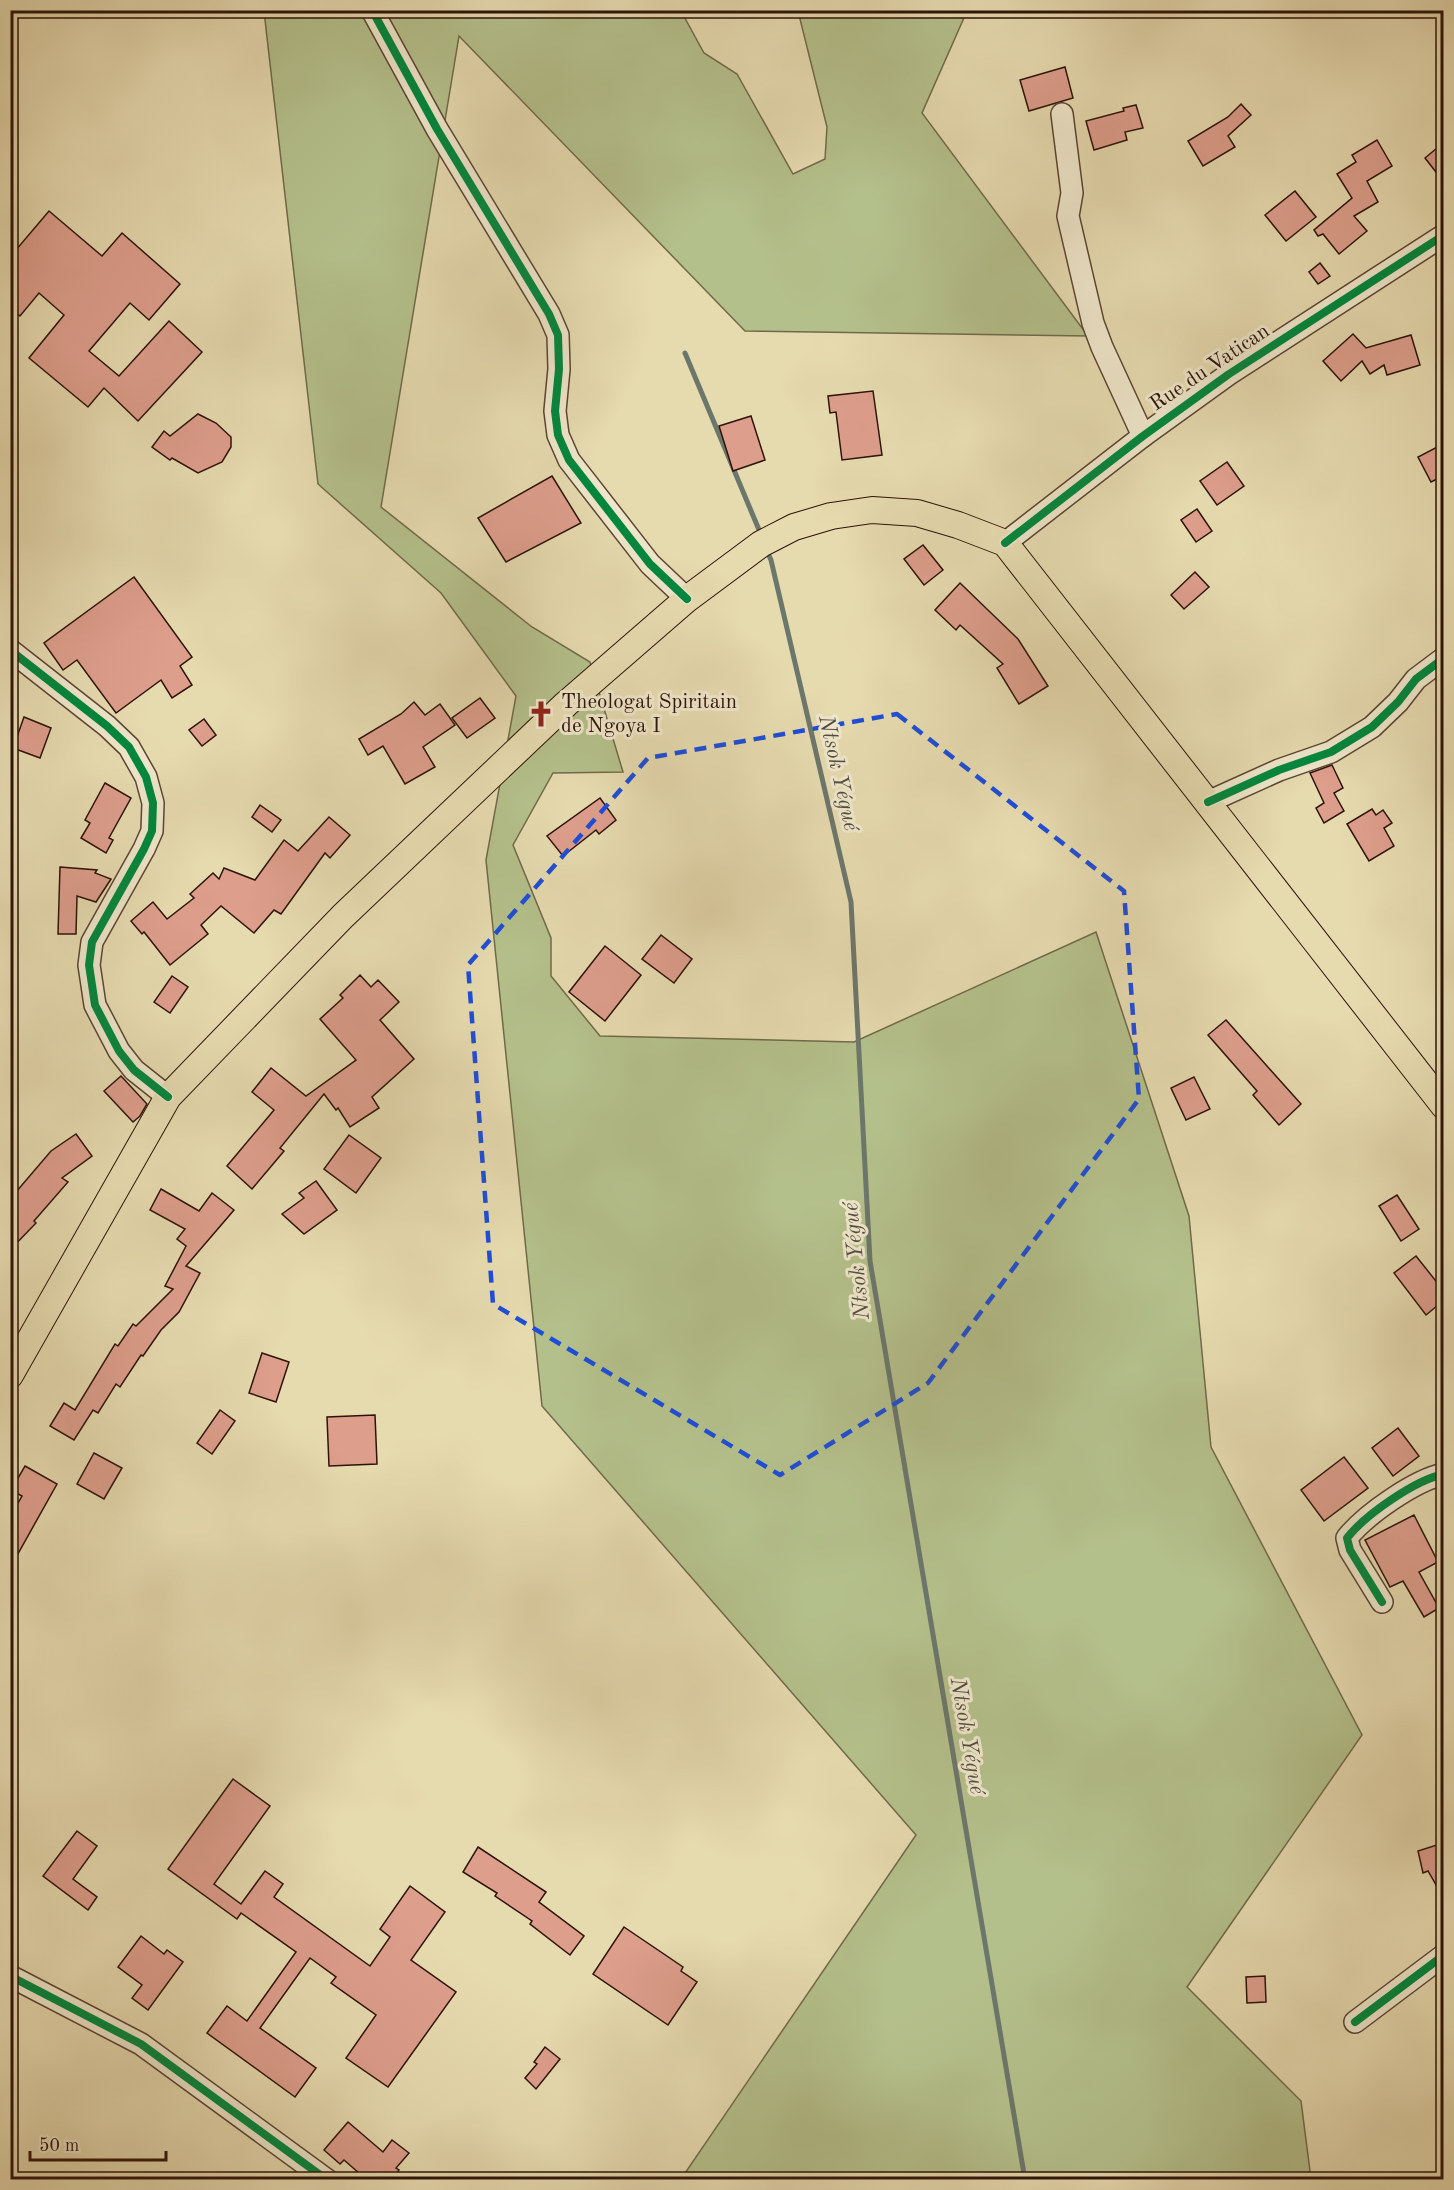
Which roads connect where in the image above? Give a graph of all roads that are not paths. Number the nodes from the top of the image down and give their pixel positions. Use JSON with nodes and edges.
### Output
{"nodes":[{"id":1,"x":372,"y":10,"type":"edge"},
{"id":2,"x":1062,"y":114,"type":"dead end"},
{"id":3,"x":1443,"y":235,"type":"edge"},
{"id":4,"x":1143,"y":436,"type":"junction"},
{"id":5,"x":1005,"y":543,"type":"junction"},
{"id":6,"x":687,"y":599,"type":"junction"},
{"id":7,"x":10,"y":650,"type":"edge"},
{"id":8,"x":1443,"y":658,"type":"edge"},
{"id":9,"x":1208,"y":801,"type":"junction"},
{"id":10,"x":168,"y":1097,"type":"junction"},
{"id":11,"x":1443,"y":1106,"type":"edge"},
{"id":12,"x":10,"y":1375,"type":"edge"},
{"id":13,"x":1443,"y":1474,"type":"edge"},
{"id":14,"x":1382,"y":1602,"type":"dead end"},
{"id":15,"x":1443,"y":1955,"type":"edge"},
{"id":16,"x":10,"y":1976,"type":"edge"},
{"id":17,"x":1355,"y":2022,"type":"dead end"},
{"id":18,"x":327,"y":2180,"type":"edge"}],
"edges":[{"from":1,"to":6,"type":"street"},
{"from":2,"to":4,"type":"street"},
{"from":3,"to":4,"type":"street","name":"Rue du Vatican"},
{"from":4,"to":5,"type":"street","name":"Rue du Vatican"},
{"from":5,"to":6,"type":"main road"},
{"from":5,"to":9,"type":"main road"},
{"from":6,"to":10,"type":"main road"},
{"from":7,"to":10,"type":"street"},
{"from":8,"to":9,"type":"street"},
{"from":9,"to":11,"type":"main road"},
{"from":10,"to":12,"type":"main road"},
{"from":13,"to":14,"type":"street"},
{"from":15,"to":17,"type":"street"},
{"from":16,"to":18,"type":"street"}]}
